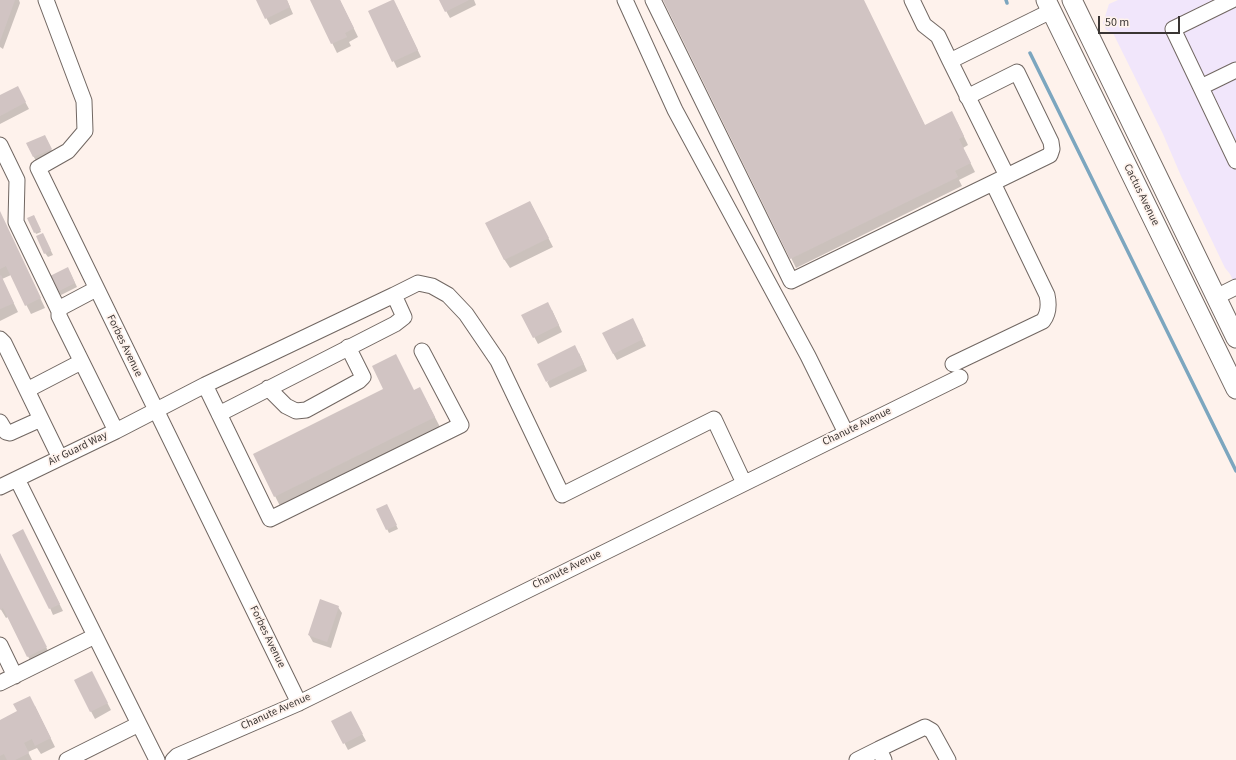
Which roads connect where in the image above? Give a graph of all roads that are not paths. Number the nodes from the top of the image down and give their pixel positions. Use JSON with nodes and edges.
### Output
{"nodes":[{"id":1,"x":46,"y":0,"type":"edge"},
{"id":2,"x":625,"y":0,"type":"edge"},
{"id":3,"x":653,"y":0,"type":"edge"},
{"id":4,"x":912,"y":0,"type":"edge"},
{"id":5,"x":1072,"y":0,"type":"edge"},
{"id":6,"x":1232,"y":0,"type":"edge"},
{"id":7,"x":1048,"y":6,"type":"edge"},
{"id":8,"x":950,"y":61,"type":"junction"},
{"id":9,"x":1236,"y":70,"type":"edge"},
{"id":10,"x":1201,"y":87,"type":"junction"},
{"id":11,"x":968,"y":97,"type":"junction"},
{"id":12,"x":0,"y":145,"type":"edge"},
{"id":13,"x":1234,"y":153,"type":"edge"},
{"id":14,"x":38,"y":168,"type":"junction"},
{"id":15,"x":1007,"y":176,"type":"junction"},
{"id":16,"x":16,"y":180,"type":"junction"},
{"id":17,"x":993,"y":183,"type":"junction"},
{"id":18,"x":1236,"y":287,"type":"edge"},
{"id":19,"x":96,"y":289,"type":"junction"},
{"id":20,"x":394,"y":295,"type":"junction"},
{"id":21,"x":1216,"y":297,"type":"junction"},
{"id":22,"x":59,"y":311,"type":"junction"},
{"id":23,"x":1236,"y":338,"type":"edge"},
{"id":24,"x":0,"y":339,"type":"edge"},
{"id":25,"x":348,"y":347,"type":"junction"},
{"id":26,"x":422,"y":351,"type":"dead end"},
{"id":27,"x":82,"y":362,"type":"junction"},
{"id":28,"x":205,"y":385,"type":"junction"},
{"id":29,"x":268,"y":388,"type":"junction"},
{"id":30,"x":1236,"y":389,"type":"edge"},
{"id":31,"x":27,"y":390,"type":"junction"},
{"id":32,"x":156,"y":410,"type":"junction"},
{"id":33,"x":219,"y":414,"type":"junction"},
{"id":34,"x":40,"y":419,"type":"junction"},
{"id":35,"x":0,"y":422,"type":"edge"},
{"id":36,"x":116,"y":431,"type":"junction"},
{"id":37,"x":846,"y":432,"type":"junction"},
{"id":38,"x":60,"y":458,"type":"junction"},
{"id":39,"x":18,"y":479,"type":"junction"},
{"id":40,"x":744,"y":483,"type":"junction"},
{"id":41,"x":0,"y":487,"type":"edge"},
{"id":42,"x":95,"y":636,"type":"junction"},
{"id":43,"x":0,"y":645,"type":"edge"},
{"id":44,"x":15,"y":676,"type":"junction"},
{"id":45,"x":0,"y":683,"type":"edge"},
{"id":46,"x":299,"y":702,"type":"junction"},
{"id":47,"x":139,"y":724,"type":"junction"},
{"id":48,"x":882,"y":755,"type":"edge"},
{"id":49,"x":67,"y":760,"type":"edge"},
{"id":50,"x":157,"y":760,"type":"edge"},
{"id":51,"x":173,"y":760,"type":"edge"},
{"id":52,"x":857,"y":760,"type":"edge"},
{"id":53,"x":948,"y":760,"type":"edge"}],
"edges":[{"from":1,"to":14,"type":"street"},
{"from":2,"to":37,"type":"street"},
{"from":3,"to":17,"type":"street"},
{"from":4,"to":8,"type":"street"},
{"from":5,"to":7,"type":"main road"},
{"from":5,"to":21,"type":"main road","name":"Cactus Avenue"},
{"from":6,"to":10,"type":"street"},
{"from":7,"to":8,"type":"street"},
{"from":7,"to":30,"type":"main road","name":"Cactus Avenue"},
{"from":8,"to":11,"type":"street"},
{"from":9,"to":10,"type":"street"},
{"from":10,"to":13,"type":"street"},
{"from":11,"to":15,"type":"street"},
{"from":11,"to":15,"type":"street"},
{"from":12,"to":16,"type":"street"},
{"from":14,"to":16,"type":"street"},
{"from":14,"to":19,"type":"street","name":"Forbes Avenue"},
{"from":15,"to":17,"type":"street"},
{"from":16,"to":22,"type":"street"},
{"from":17,"to":37,"type":"street","name":"Chanute Avenue"},
{"from":18,"to":21,"type":"street"},
{"from":19,"to":22,"type":"street"},
{"from":19,"to":32,"type":"street","name":"Forbes Avenue"},
{"from":20,"to":25,"type":"street"},
{"from":20,"to":28,"type":"street","name":"Air Guard Way"},
{"from":20,"to":40,"type":"street","name":"Air Guard Way"},
{"from":21,"to":23,"type":"main road","name":"Cactus Avenue"},
{"from":22,"to":27,"type":"street"},
{"from":24,"to":31,"type":"street"},
{"from":25,"to":29,"type":"street"},
{"from":25,"to":29,"type":"street"},
{"from":26,"to":33,"type":"street"},
{"from":27,"to":31,"type":"street"},
{"from":27,"to":36,"type":"street"},
{"from":28,"to":32,"type":"street","name":"Air Guard Way"},
{"from":28,"to":33,"type":"street"},
{"from":29,"to":33,"type":"street"},
{"from":31,"to":34,"type":"street"},
{"from":32,"to":36,"type":"street","name":"Air Guard Way"},
{"from":32,"to":46,"type":"street","name":"Forbes Avenue"},
{"from":34,"to":35,"type":"street"},
{"from":34,"to":38,"type":"street"},
{"from":36,"to":38,"type":"street","name":"Air Guard Way"},
{"from":37,"to":40,"type":"street","name":"Chanute Avenue"},
{"from":38,"to":39,"type":"street","name":"Air Guard Way"},
{"from":39,"to":41,"type":"street","name":"Air Guard Way"},
{"from":39,"to":42,"type":"street"},
{"from":40,"to":46,"type":"street","name":"Chanute Avenue"},
{"from":42,"to":44,"type":"street"},
{"from":42,"to":47,"type":"street"},
{"from":43,"to":44,"type":"street"},
{"from":44,"to":45,"type":"street"},
{"from":46,"to":51,"type":"street","name":"Chanute Avenue"},
{"from":47,"to":49,"type":"street"},
{"from":47,"to":50,"type":"street"},
{"from":48,"to":52,"type":"street"},
{"from":48,"to":53,"type":"street"}]}
